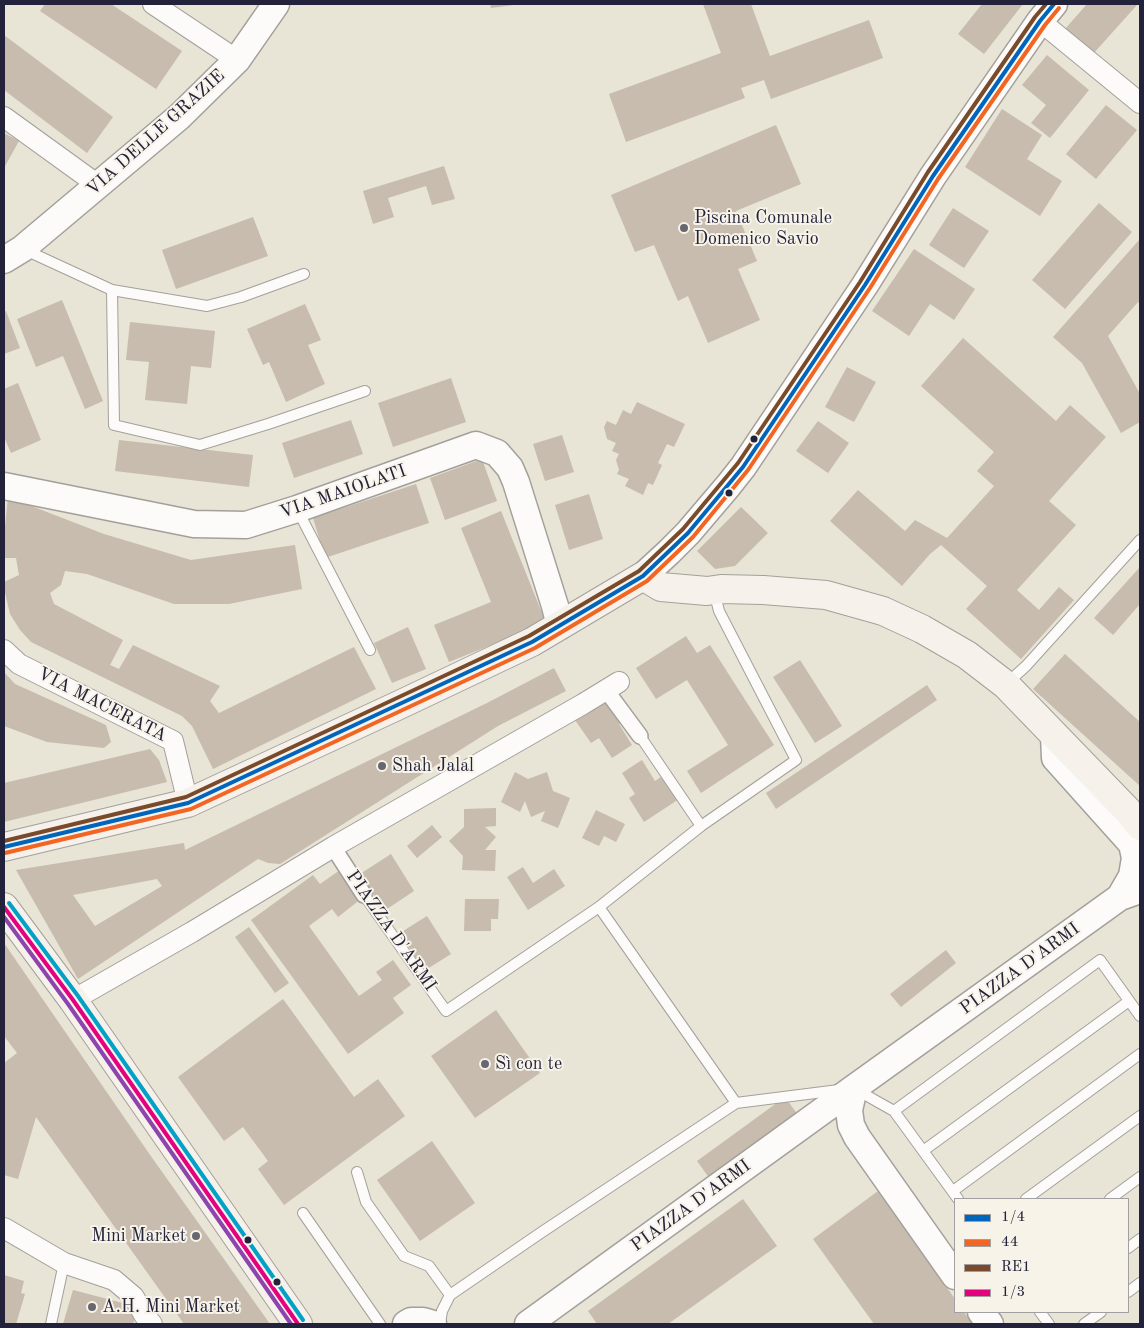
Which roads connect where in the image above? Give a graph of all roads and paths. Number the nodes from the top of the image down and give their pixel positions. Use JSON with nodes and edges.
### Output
{"nodes":[{"id":1,"x":153,"y":4,"type":"edge"},
{"id":2,"x":276,"y":4,"type":"edge"},
{"id":3,"x":1047,"y":12,"type":"edge"},
{"id":4,"x":237,"y":60,"type":"junction"},
{"id":5,"x":1140,"y":103,"type":"edge"},
{"id":6,"x":4,"y":117,"type":"edge"},
{"id":7,"x":98,"y":184,"type":"junction"},
{"id":8,"x":13,"y":254,"type":"edge"},
{"id":9,"x":304,"y":274,"type":"dead end"},
{"id":10,"x":112,"y":290,"type":"junction"},
{"id":11,"x":365,"y":391,"type":"dead end"},
{"id":12,"x":4,"y":486,"type":"edge"},
{"id":13,"x":297,"y":509,"type":"junction"},
{"id":14,"x":1140,"y":540,"type":"edge"},
{"id":15,"x":643,"y":576,"type":"junction"},
{"id":16,"x":714,"y":590,"type":"junction"},
{"id":17,"x":560,"y":626,"type":"junction"},
{"id":18,"x":4,"y":650,"type":"edge"},
{"id":19,"x":370,"y":650,"type":"dead end"},
{"id":20,"x":1006,"y":684,"type":"junction"},
{"id":21,"x":612,"y":686,"type":"joint"},
{"id":22,"x":1054,"y":735,"type":"junction"},
{"id":23,"x":640,"y":736,"type":"joint"},
{"id":24,"x":188,"y":803,"type":"junction"},
{"id":25,"x":1136,"y":811,"type":"edge"},
{"id":26,"x":701,"y":826,"type":"junction"},
{"id":27,"x":334,"y":847,"type":"junction"},
{"id":28,"x":4,"y":848,"type":"edge"},
{"id":29,"x":1130,"y":894,"type":"edge"},
{"id":30,"x":364,"y":895,"type":"joint"},
{"id":31,"x":4,"y":906,"type":"edge"},
{"id":32,"x":599,"y":907,"type":"junction"},
{"id":33,"x":73,"y":1000,"type":"junction"},
{"id":34,"x":1129,"y":1001,"type":"junction"},
{"id":35,"x":1140,"y":1016,"type":"edge"},
{"id":36,"x":1140,"y":1054,"type":"edge"},
{"id":37,"x":854,"y":1088,"type":"junction"},
{"id":38,"x":736,"y":1103,"type":"junction"},
{"id":39,"x":894,"y":1111,"type":"junction"},
{"id":40,"x":1140,"y":1116,"type":"edge"},
{"id":41,"x":923,"y":1151,"type":"junction"},
{"id":42,"x":357,"y":1172,"type":"dead end"},
{"id":43,"x":1140,"y":1177,"type":"edge"},
{"id":44,"x":956,"y":1195,"type":"edge"},
{"id":45,"x":1027,"y":1198,"type":"edge"},
{"id":46,"x":1111,"y":1198,"type":"edge"},
{"id":47,"x":303,"y":1213,"type":"dead end"},
{"id":48,"x":4,"y":1228,"type":"edge"},
{"id":49,"x":1140,"y":1239,"type":"edge"},
{"id":50,"x":1129,"y":1247,"type":"edge"},
{"id":51,"x":64,"y":1262,"type":"junction"},
{"id":52,"x":954,"y":1275,"type":"edge"},
{"id":53,"x":1140,"y":1283,"type":"edge"},
{"id":54,"x":1129,"y":1291,"type":"edge"},
{"id":55,"x":450,"y":1295,"type":"junction"},
{"id":56,"x":982,"y":1313,"type":"edge"},
{"id":57,"x":1041,"y":1313,"type":"edge"},
{"id":58,"x":1100,"y":1313,"type":"edge"},
{"id":59,"x":51,"y":1324,"type":"edge"},
{"id":60,"x":152,"y":1324,"type":"edge"},
{"id":61,"x":298,"y":1324,"type":"edge"},
{"id":62,"x":380,"y":1324,"type":"edge"},
{"id":63,"x":406,"y":1324,"type":"edge"},
{"id":64,"x":433,"y":1324,"type":"edge"},
{"id":65,"x":440,"y":1324,"type":"edge"},
{"id":66,"x":528,"y":1324,"type":"edge"},
{"id":67,"x":990,"y":1324,"type":"edge"},
{"id":68,"x":1049,"y":1324,"type":"edge"},
{"id":69,"x":1084,"y":1324,"type":"edge"}],
"edges":[{"from":1,"to":4,"type":"street"},
{"from":2,"to":4,"type":"street","name":"VIA DELLE GRAZIE"},
{"from":3,"to":5,"type":"street"},
{"from":3,"to":15,"type":"street"},
{"from":4,"to":7,"type":"street","name":"VIA DELLE GRAZIE"},
{"from":6,"to":7,"type":"street"},
{"from":7,"to":8,"type":"street","name":"VIA DELLE GRAZIE"},
{"from":8,"to":10,"type":"lane","name":"VIA DELLE GRAZIE"},
{"from":9,"to":10,"type":"lane","name":"VIA DELLE GRAZIE"},
{"from":10,"to":11,"type":"lane"},
{"from":12,"to":13,"type":"street","name":"VIA MAIOLATI"},
{"from":13,"to":17,"type":"street","name":"VIA MAIOLATI"},
{"from":13,"to":19,"type":"lane"},
{"from":14,"to":20,"type":"lane"},
{"from":15,"to":16,"type":"main road"},
{"from":15,"to":17,"type":"main road"},
{"from":16,"to":20,"type":"main road"},
{"from":16,"to":26,"type":"lane","name":"PIAZZA D'ARMI"},
{"from":17,"to":24,"type":"main road"},
{"from":18,"to":24,"type":"street","name":"VIA MACERATA"},
{"from":20,"to":22,"type":"main road"},
{"from":21,"to":23,"type":"street"},
{"from":21,"to":27,"type":"street"},
{"from":22,"to":25,"type":"main road"},
{"from":22,"to":29,"type":"street"},
{"from":23,"to":26,"type":"lane"},
{"from":24,"to":28,"type":"main road"},
{"from":26,"to":32,"type":"lane","name":"PIAZZA D'ARMI"},
{"from":27,"to":30,"type":"street","name":"PIAZZA D'ARMI"},
{"from":27,"to":33,"type":"street"},
{"from":29,"to":37,"type":"street","name":"PIAZZA D'ARMI"},
{"from":30,"to":32,"type":"lane","name":"PIAZZA D'ARMI"},
{"from":31,"to":33,"type":"main road"},
{"from":32,"to":38,"type":"lane"},
{"from":33,"to":61,"type":"main road"},
{"from":34,"to":35,"type":"lane"},
{"from":34,"to":39,"type":"lane"},
{"from":34,"to":41,"type":"lane"},
{"from":36,"to":44,"type":"lane"},
{"from":37,"to":38,"type":"lane","name":"PIAZZA D'ARMI"},
{"from":37,"to":39,"type":"lane"},
{"from":37,"to":52,"type":"street"},
{"from":37,"to":66,"type":"street","name":"PIAZZA D'ARMI"},
{"from":38,"to":55,"type":"lane","name":"PIAZZA D'ARMI"},
{"from":39,"to":41,"type":"lane"},
{"from":40,"to":45,"type":"lane"},
{"from":41,"to":44,"type":"lane"},
{"from":42,"to":55,"type":"lane"},
{"from":43,"to":46,"type":"lane"},
{"from":47,"to":62,"type":"lane"},
{"from":48,"to":51,"type":"street"},
{"from":49,"to":50,"type":"lane"},
{"from":51,"to":59,"type":"lane"},
{"from":51,"to":60,"type":"street"},
{"from":53,"to":54,"type":"lane"},
{"from":55,"to":65,"type":"lane"},
{"from":56,"to":67,"type":"street"},
{"from":57,"to":68,"type":"lane"},
{"from":58,"to":69,"type":"lane"},
{"from":63,"to":64,"type":"street"}]}
